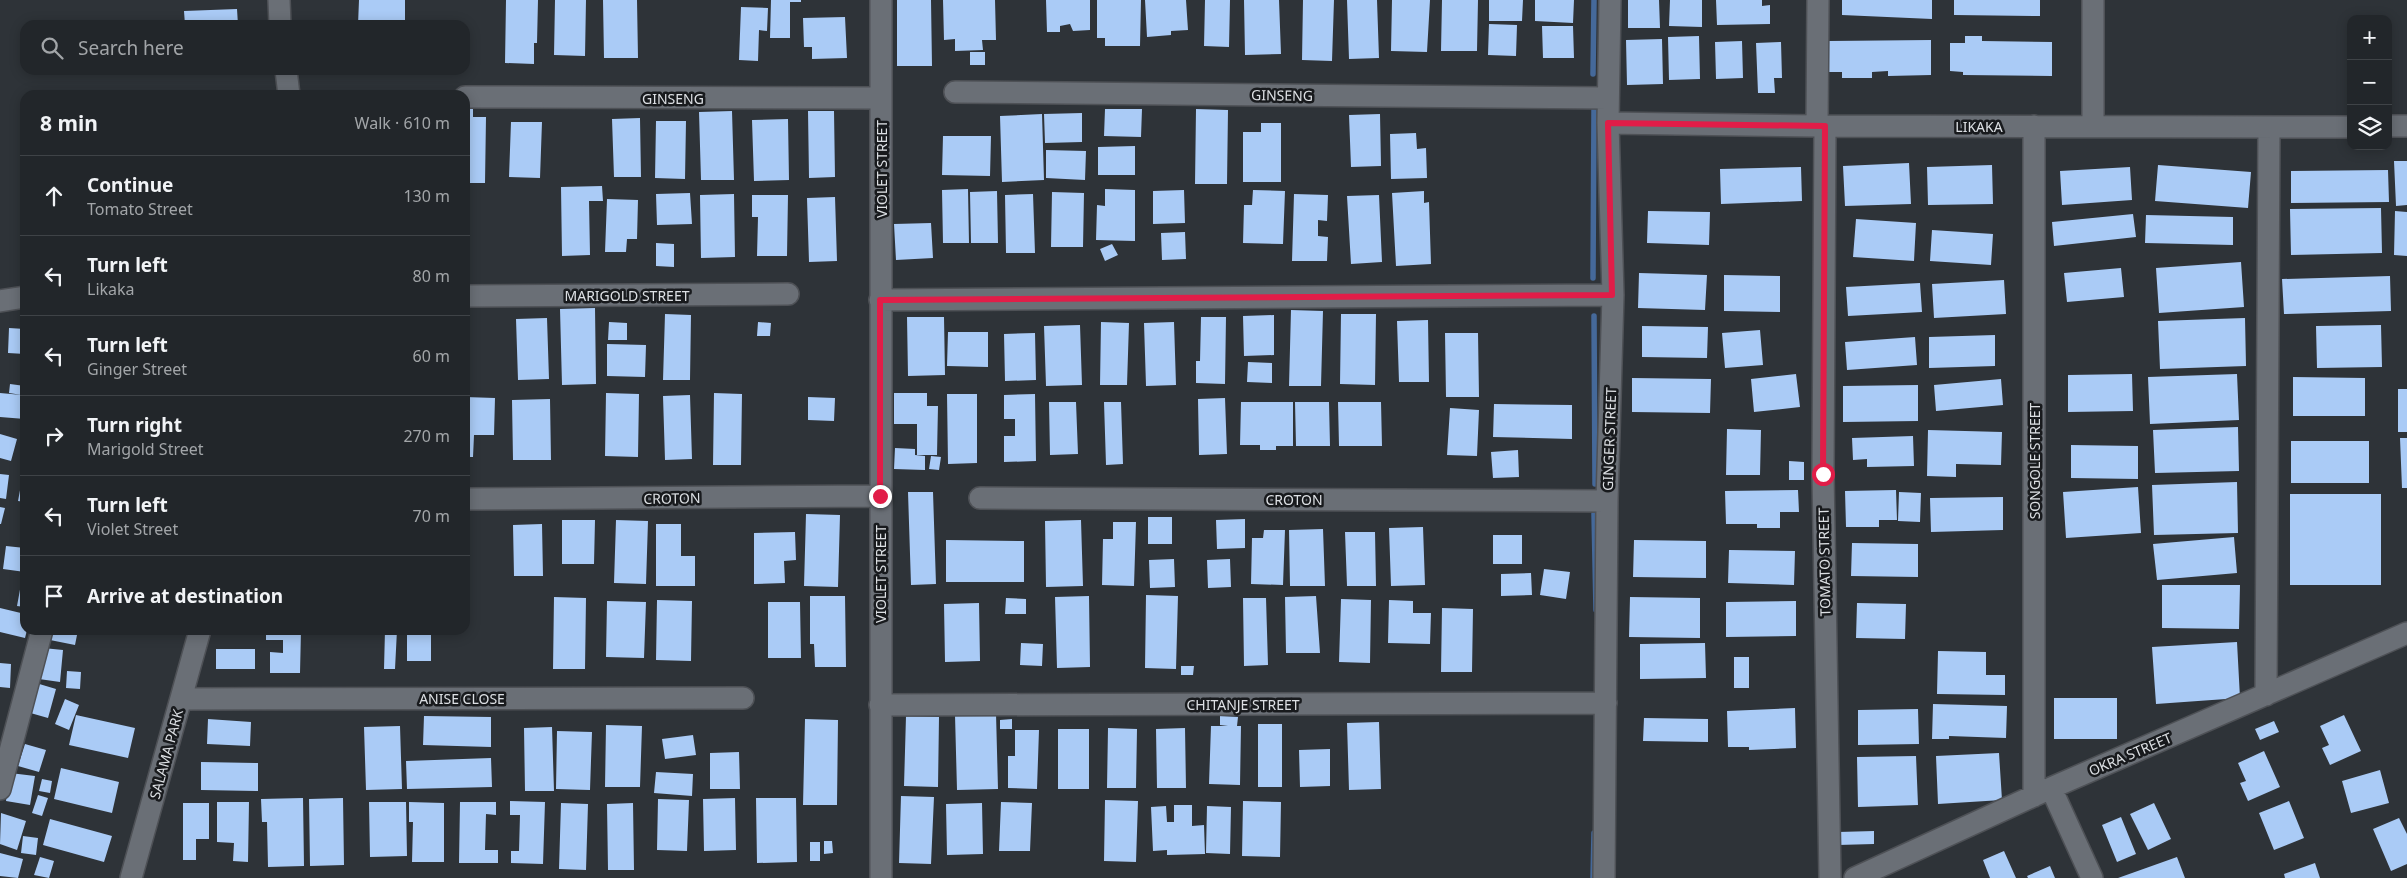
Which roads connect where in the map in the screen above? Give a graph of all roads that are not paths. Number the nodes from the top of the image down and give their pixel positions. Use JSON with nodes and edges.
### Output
{"nodes":[{"id":1,"x":279,"y":0,"type":"edge"},
{"id":2,"x":881,"y":0,"type":"edge"},
{"id":3,"x":1610,"y":0,"type":"edge"},
{"id":4,"x":1818,"y":0,"type":"edge"},
{"id":5,"x":2092,"y":0,"type":"edge"},
{"id":6,"x":280,"y":20,"type":"edge"},
{"id":7,"x":287,"y":75,"type":"edge"},
{"id":8,"x":288,"y":90,"type":"edge"},
{"id":9,"x":955,"y":92,"type":"dead end"},
{"id":10,"x":470,"y":98,"type":"edge"},
{"id":11,"x":881,"y":98,"type":"junction"},
{"id":12,"x":1608,"y":98,"type":"junction"},
{"id":13,"x":1608,"y":123,"type":"junction"},
{"id":14,"x":1821,"y":126,"type":"junction"},
{"id":15,"x":2034,"y":126,"type":"junction"},
{"id":16,"x":2093,"y":126,"type":"junction"},
{"id":17,"x":2392,"y":126,"type":"edge"},
{"id":18,"x":2407,"y":126,"type":"edge"},
{"id":19,"x":2269,"y":127,"type":"junction"},
{"id":20,"x":2347,"y":127,"type":"edge"},
{"id":21,"x":788,"y":294,"type":"dead end"},
{"id":22,"x":1612,"y":295,"type":"junction"},
{"id":23,"x":470,"y":296,"type":"edge"},
{"id":24,"x":20,"y":298,"type":"edge"},
{"id":25,"x":880,"y":300,"type":"junction"},
{"id":26,"x":0,"y":301,"type":"edge"},
{"id":27,"x":880,"y":496,"type":"junction"},
{"id":28,"x":980,"y":498,"type":"dead end"},
{"id":29,"x":470,"y":499,"type":"edge"},
{"id":30,"x":1607,"y":501,"type":"junction"},
{"id":31,"x":2407,"y":633,"type":"edge"},
{"id":32,"x":41,"y":635,"type":"edge"},
{"id":33,"x":199,"y":635,"type":"edge"},
{"id":34,"x":2266,"y":695,"type":"junction"},
{"id":35,"x":743,"y":698,"type":"dead end"},
{"id":36,"x":181,"y":699,"type":"junction"},
{"id":37,"x":1606,"y":703,"type":"junction"},
{"id":38,"x":880,"y":705,"type":"junction"},
{"id":39,"x":0,"y":789,"type":"edge"},
{"id":40,"x":2043,"y":792,"type":"junction"},
{"id":41,"x":131,"y":878,"type":"edge"},
{"id":42,"x":881,"y":878,"type":"edge"},
{"id":43,"x":1604,"y":878,"type":"edge"},
{"id":44,"x":1830,"y":878,"type":"edge"},
{"id":45,"x":1855,"y":878,"type":"edge"},
{"id":46,"x":2092,"y":878,"type":"edge"}],
"edges":[{"from":1,"to":6,"type":"street"},
{"from":2,"to":11,"type":"street","name":"VIOLET STREET"},
{"from":3,"to":12,"type":"street","name":"GINGER STREET"},
{"from":4,"to":14,"type":"street","name":"TOMATO STREET"},
{"from":5,"to":16,"type":"street"},
{"from":7,"to":8,"type":"street"},
{"from":9,"to":12,"type":"street","name":"GINSENG"},
{"from":10,"to":11,"type":"street","name":"GINSENG"},
{"from":11,"to":25,"type":"street","name":"VIOLET STREET"},
{"from":12,"to":13,"type":"street","name":"GINGER STREET"},
{"from":13,"to":14,"type":"street","name":"LIKAKA"},
{"from":13,"to":22,"type":"street","name":"GINGER STREET"},
{"from":14,"to":15,"type":"street","name":"LIKAKA"},
{"from":14,"to":44,"type":"street","name":"TOMATO STREET"},
{"from":15,"to":16,"type":"street","name":"LIKAKA"},
{"from":15,"to":40,"type":"street","name":"SONGOLE STREET"},
{"from":16,"to":19,"type":"street","name":"LIKAKA"},
{"from":17,"to":18,"type":"street"},
{"from":19,"to":20,"type":"street","name":"LIKAKA"},
{"from":19,"to":34,"type":"street"},
{"from":21,"to":23,"type":"street","name":"MARIGOLD STREET"},
{"from":22,"to":25,"type":"street"},
{"from":22,"to":30,"type":"street","name":"GINGER STREET"},
{"from":24,"to":26,"type":"street"},
{"from":25,"to":27,"type":"street","name":"VIOLET STREET"},
{"from":27,"to":29,"type":"street","name":"CROTON"},
{"from":27,"to":38,"type":"street","name":"VIOLET STREET"},
{"from":28,"to":30,"type":"street","name":"CROTON"},
{"from":30,"to":37,"type":"street","name":"GINGER STREET"},
{"from":31,"to":34,"type":"street","name":"OKRA STREET"},
{"from":32,"to":39,"type":"street"},
{"from":33,"to":36,"type":"street","name":"SALAMA PARK"},
{"from":34,"to":40,"type":"street","name":"OKRA STREET"},
{"from":35,"to":36,"type":"street","name":"ANISE CLOSE"},
{"from":36,"to":41,"type":"street","name":"SALAMA PARK"},
{"from":37,"to":38,"type":"street","name":"CHITANJE STREET"},
{"from":37,"to":43,"type":"street","name":"GINGER STREET"},
{"from":38,"to":42,"type":"street","name":"VIOLET STREET"},
{"from":40,"to":45,"type":"street","name":"OKRA STREET"},
{"from":40,"to":46,"type":"street"}]}
